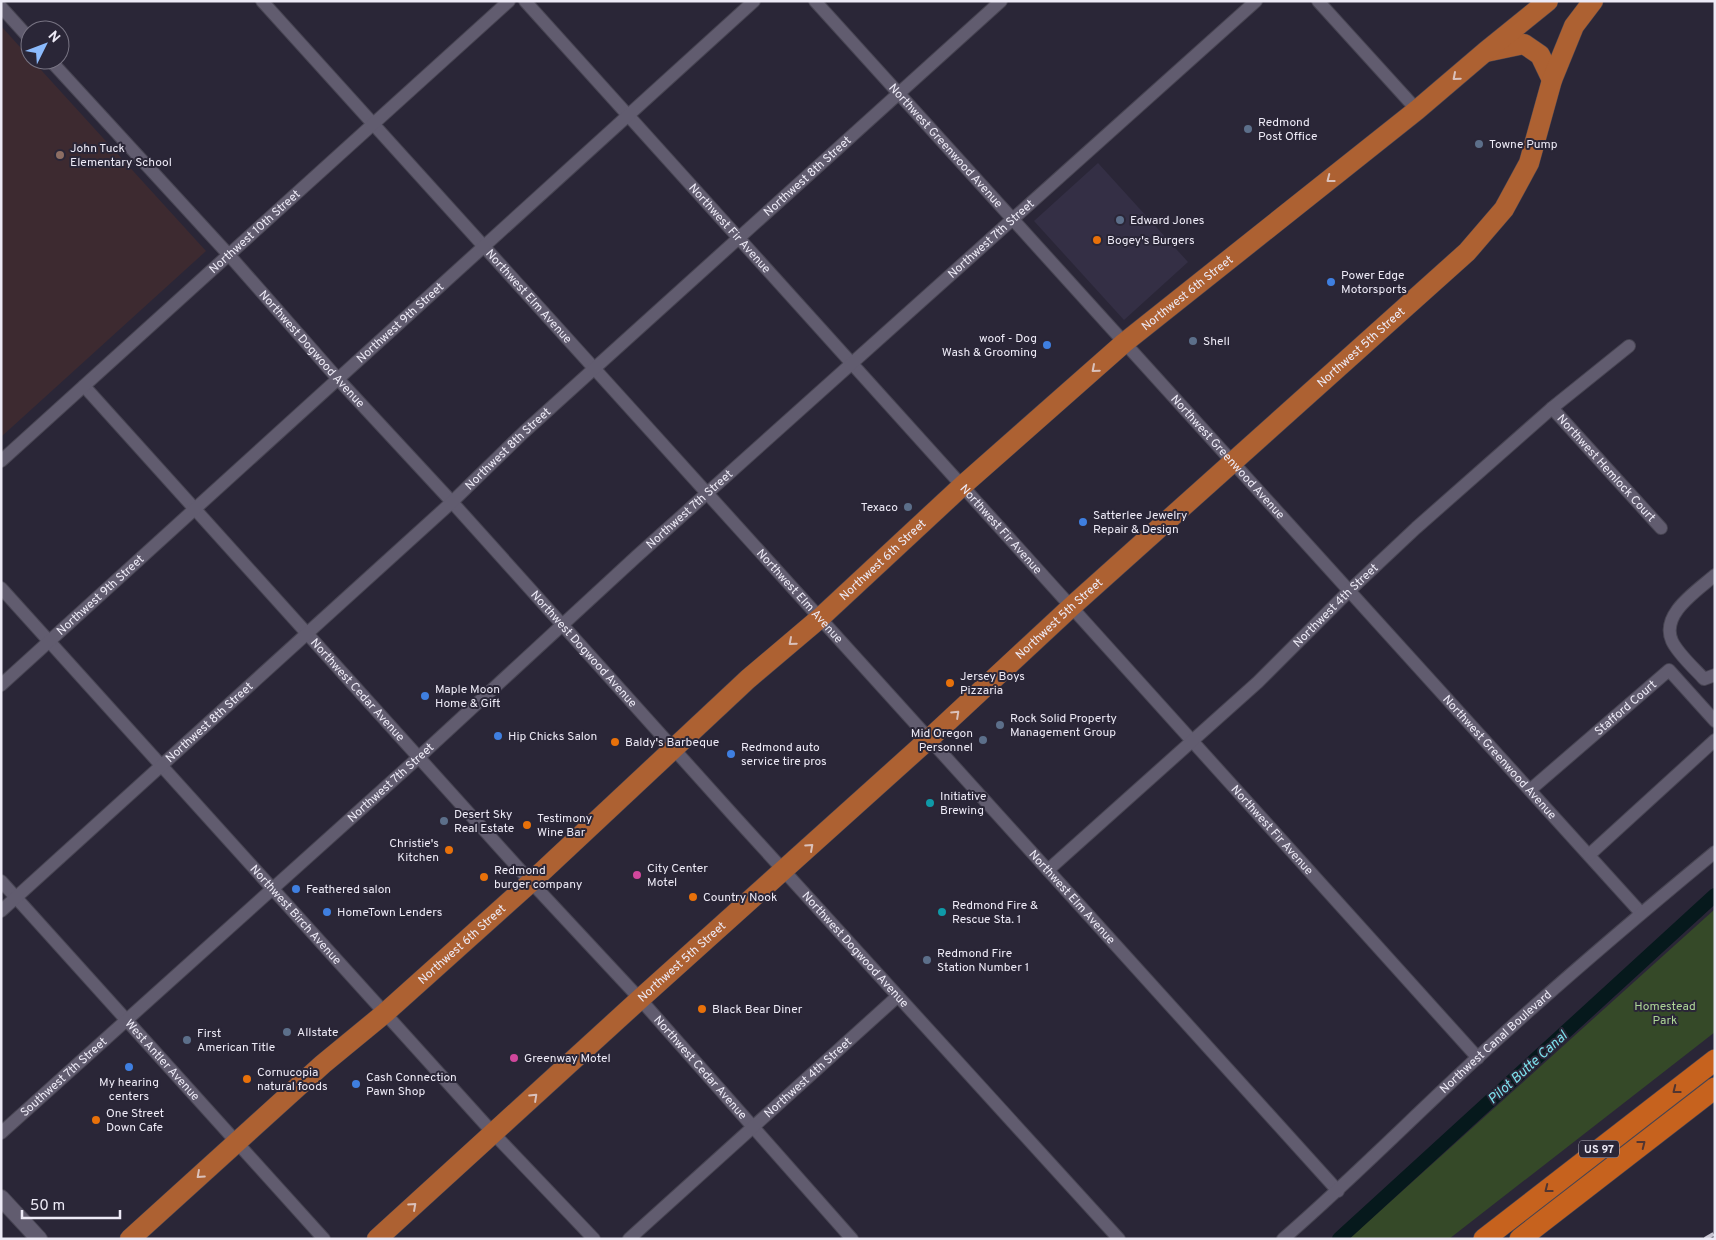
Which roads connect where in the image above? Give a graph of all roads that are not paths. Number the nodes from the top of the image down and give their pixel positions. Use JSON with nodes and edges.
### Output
{"nodes":[{"id":1,"x":8,"y":1,"type":"edge"},
{"id":2,"x":262,"y":1,"type":"edge"},
{"id":3,"x":509,"y":1,"type":"edge"},
{"id":4,"x":525,"y":1,"type":"edge"},
{"id":5,"x":754,"y":1,"type":"edge"},
{"id":6,"x":815,"y":1,"type":"edge"},
{"id":7,"x":1001,"y":1,"type":"edge"},
{"id":8,"x":1256,"y":1,"type":"edge"},
{"id":9,"x":1318,"y":1,"type":"edge"},
{"id":10,"x":1548,"y":1,"type":"edge"},
{"id":11,"x":1593,"y":1,"type":"edge"},
{"id":12,"x":1,"y":8,"type":"edge"},
{"id":13,"x":20,"y":28,"type":"edge"},
{"id":14,"x":1485,"y":52,"type":"junction"},
{"id":15,"x":59,"y":70,"type":"edge"},
{"id":16,"x":1552,"y":80,"type":"junction"},
{"id":17,"x":899,"y":94,"type":"junction"},
{"id":18,"x":1417,"y":110,"type":"junction"},
{"id":19,"x":628,"y":116,"type":"junction"},
{"id":20,"x":374,"y":125,"type":"junction"},
{"id":21,"x":1013,"y":219,"type":"junction"},
{"id":22,"x":738,"y":238,"type":"junction"},
{"id":23,"x":484,"y":247,"type":"junction"},
{"id":24,"x":229,"y":255,"type":"junction"},
{"id":25,"x":1124,"y":342,"type":"junction"},
{"id":26,"x":1629,"y":346,"type":"dead end"},
{"id":27,"x":852,"y":364,"type":"junction"},
{"id":28,"x":594,"y":368,"type":"junction"},
{"id":29,"x":338,"y":379,"type":"junction"},
{"id":30,"x":84,"y":386,"type":"junction"},
{"id":31,"x":1552,"y":408,"type":"junction"},
{"id":32,"x":1,"y":461,"type":"edge"},
{"id":33,"x":1233,"y":462,"type":"junction"},
{"id":34,"x":962,"y":486,"type":"junction"},
{"id":35,"x":707,"y":493,"type":"junction"},
{"id":36,"x":452,"y":502,"type":"junction"},
{"id":37,"x":195,"y":509,"type":"junction"},
{"id":38,"x":1661,"y":528,"type":"dead end"},
{"id":39,"x":1715,"y":575,"type":"edge"},
{"id":40,"x":1,"y":588,"type":"edge"},
{"id":41,"x":1349,"y":591,"type":"junction"},
{"id":42,"x":1071,"y":607,"type":"junction"},
{"id":43,"x":820,"y":618,"type":"junction"},
{"id":44,"x":562,"y":625,"type":"junction"},
{"id":45,"x":306,"y":634,"type":"junction"},
{"id":46,"x":50,"y":640,"type":"junction"},
{"id":47,"x":1715,"y":675,"type":"edge"},
{"id":48,"x":1,"y":684,"type":"edge"},
{"id":49,"x":1715,"y":721,"type":"edge"},
{"id":50,"x":929,"y":739,"type":"junction"},
{"id":51,"x":1715,"y":740,"type":"edge"},
{"id":52,"x":1192,"y":741,"type":"junction"},
{"id":53,"x":674,"y":750,"type":"junction"},
{"id":54,"x":418,"y":757,"type":"junction"},
{"id":55,"x":162,"y":765,"type":"junction"},
{"id":56,"x":1530,"y":790,"type":"junction"},
{"id":57,"x":1715,"y":852,"type":"edge"},
{"id":58,"x":1589,"y":855,"type":"junction"},
{"id":59,"x":1048,"y":870,"type":"junction"},
{"id":60,"x":784,"y":871,"type":"junction"},
{"id":61,"x":1,"y":881,"type":"edge"},
{"id":62,"x":531,"y":882,"type":"junction"},
{"id":63,"x":273,"y":888,"type":"junction"},
{"id":64,"x":16,"y":898,"type":"junction"},
{"id":65,"x":1,"y":911,"type":"edge"},
{"id":66,"x":1641,"y":913,"type":"junction"},
{"id":67,"x":898,"y":996,"type":"junction"},
{"id":68,"x":640,"y":999,"type":"junction"},
{"id":69,"x":385,"y":1013,"type":"junction"},
{"id":70,"x":126,"y":1021,"type":"junction"},
{"id":71,"x":1478,"y":1058,"type":"junction"},
{"id":72,"x":1715,"y":1060,"type":"edge"},
{"id":73,"x":1715,"y":1088,"type":"edge"},
{"id":74,"x":753,"y":1126,"type":"junction"},
{"id":75,"x":1,"y":1134,"type":"edge"},
{"id":76,"x":494,"y":1134,"type":"junction"},
{"id":77,"x":236,"y":1142,"type":"junction"},
{"id":78,"x":1338,"y":1191,"type":"junction"},
{"id":79,"x":1,"y":1198,"type":"edge"},
{"id":80,"x":39,"y":1239,"type":"edge"},
{"id":81,"x":130,"y":1239,"type":"edge"},
{"id":82,"x":324,"y":1239,"type":"edge"},
{"id":83,"x":377,"y":1239,"type":"edge"},
{"id":84,"x":594,"y":1239,"type":"edge"},
{"id":85,"x":629,"y":1239,"type":"edge"},
{"id":86,"x":852,"y":1239,"type":"edge"},
{"id":87,"x":1119,"y":1239,"type":"edge"},
{"id":88,"x":1283,"y":1239,"type":"edge"},
{"id":89,"x":1484,"y":1239,"type":"edge"},
{"id":90,"x":1520,"y":1239,"type":"edge"}],
"edges":[{"from":1,"to":12,"type":"street"},
{"from":2,"to":20,"type":"street","name":"Northwest Elm Avenue"},
{"from":3,"to":20,"type":"street","name":"Northwest 10th Street"},
{"from":4,"to":19,"type":"street","name":"Northwest Fir Avenue"},
{"from":5,"to":19,"type":"street","name":"Northwest 9th Street"},
{"from":6,"to":17,"type":"street","name":"Northwest Greenwood Avenue"},
{"from":7,"to":17,"type":"street","name":"Northwest 8th Street"},
{"from":8,"to":21,"type":"street","name":"Northwest 7th Street"},
{"from":9,"to":18,"type":"street"},
{"from":10,"to":14,"type":"main road","name":"Northwest 6th Street"},
{"from":11,"to":16,"type":"main road","name":"Northwest 5th Street"},
{"from":12,"to":13,"type":"street"},
{"from":14,"to":16,"type":"main road"},
{"from":14,"to":18,"type":"main road","name":"Northwest 6th Street","one_way":true},
{"from":15,"to":24,"type":"street","name":"Northwest Dogwood Avenue"},
{"from":16,"to":33,"type":"main road","name":"Northwest 5th Street"},
{"from":17,"to":21,"type":"street","name":"Northwest Greenwood Avenue"},
{"from":17,"to":22,"type":"street","name":"Northwest 8th Street"},
{"from":18,"to":25,"type":"main road","name":"Northwest 6th Street","one_way":true},
{"from":19,"to":22,"type":"street","name":"Northwest Fir Avenue"},
{"from":19,"to":23,"type":"street","name":"Northwest 9th Street"},
{"from":20,"to":23,"type":"street","name":"Northwest Elm Avenue"},
{"from":20,"to":24,"type":"street","name":"Northwest 10th Street"},
{"from":21,"to":25,"type":"street","name":"Northwest Greenwood Avenue"},
{"from":21,"to":27,"type":"street","name":"Northwest 7th Street"},
{"from":22,"to":27,"type":"street","name":"Northwest Fir Avenue"},
{"from":22,"to":28,"type":"street","name":"Northwest 8th Street"},
{"from":23,"to":28,"type":"street","name":"Northwest Elm Avenue"},
{"from":23,"to":29,"type":"street","name":"Northwest 9th Street"},
{"from":24,"to":29,"type":"street","name":"Northwest Dogwood Avenue"},
{"from":24,"to":30,"type":"street","name":"Northwest 10th Street"},
{"from":25,"to":33,"type":"street","name":"Northwest Greenwood Avenue"},
{"from":25,"to":34,"type":"main road","name":"Northwest 6th Street","one_way":true},
{"from":26,"to":31,"type":"street","name":"Northwest 4th Street"},
{"from":27,"to":34,"type":"street","name":"Northwest Fir Avenue"},
{"from":27,"to":35,"type":"street","name":"Northwest 7th Street"},
{"from":28,"to":35,"type":"street","name":"Northwest Elm Avenue"},
{"from":28,"to":36,"type":"street","name":"Northwest 8th Street"},
{"from":29,"to":36,"type":"street","name":"Northwest Dogwood Avenue"},
{"from":29,"to":37,"type":"street","name":"Northwest 9th Street"},
{"from":30,"to":32,"type":"street","name":"Northwest 10th Street"},
{"from":30,"to":37,"type":"street","name":"Northwest Cedar Avenue"},
{"from":31,"to":38,"type":"street","name":"Northwest Hemlock Court"},
{"from":31,"to":41,"type":"street","name":"Northwest 4th Street"},
{"from":33,"to":41,"type":"street","name":"Northwest Greenwood Avenue"},
{"from":33,"to":42,"type":"main road","name":"Northwest 5th Street"},
{"from":34,"to":42,"type":"street","name":"Northwest Fir Avenue"},
{"from":34,"to":43,"type":"main road","name":"Northwest 6th Street"},
{"from":35,"to":43,"type":"street","name":"Northwest Elm Avenue"},
{"from":35,"to":44,"type":"street","name":"Northwest 7th Street"},
{"from":36,"to":44,"type":"street","name":"Northwest Dogwood Avenue"},
{"from":36,"to":45,"type":"street","name":"Northwest 8th Street"},
{"from":37,"to":45,"type":"street","name":"Northwest Cedar Avenue"},
{"from":37,"to":46,"type":"street","name":"Northwest 9th Street"},
{"from":39,"to":47,"type":"street"},
{"from":40,"to":46,"type":"street","name":"Northwest Birch Avenue"},
{"from":41,"to":52,"type":"street","name":"Northwest 4th Street"},
{"from":41,"to":56,"type":"street","name":"Northwest Greenwood Avenue"},
{"from":50,"to":42,"type":"main road","name":"Northwest 5th Street","one_way":true},
{"from":42,"to":52,"type":"street","name":"Northwest Fir Avenue"},
{"from":43,"to":50,"type":"street","name":"Northwest Elm Avenue"},
{"from":43,"to":53,"type":"main road","name":"Northwest 6th Street","one_way":true},
{"from":44,"to":53,"type":"street","name":"Northwest Dogwood Avenue"},
{"from":44,"to":54,"type":"street","name":"Northwest 7th Street"},
{"from":45,"to":54,"type":"street","name":"Northwest Cedar Avenue"},
{"from":45,"to":55,"type":"street","name":"Northwest 8th Street"},
{"from":46,"to":48,"type":"street","name":"Northwest 9th Street"},
{"from":46,"to":55,"type":"street","name":"Northwest Birch Avenue"},
{"from":49,"to":56,"type":"street","name":"Stafford Court"},
{"from":50,"to":59,"type":"street","name":"Northwest Elm Avenue"},
{"from":60,"to":50,"type":"main road","name":"Northwest 5th Street","one_way":true},
{"from":51,"to":58,"type":"street"},
{"from":52,"to":59,"type":"street","name":"Northwest 4th Street"},
{"from":52,"to":71,"type":"street","name":"Northwest Fir Avenue"},
{"from":53,"to":60,"type":"street","name":"Northwest Dogwood Avenue"},
{"from":53,"to":62,"type":"main road","name":"Northwest 6th Street"},
{"from":54,"to":62,"type":"street","name":"Northwest Cedar Avenue"},
{"from":54,"to":63,"type":"street","name":"Northwest 7th Street"},
{"from":55,"to":63,"type":"street","name":"Northwest Birch Avenue"},
{"from":55,"to":64,"type":"street","name":"Northwest 8th Street"},
{"from":56,"to":58,"type":"street","name":"Northwest Greenwood Avenue"},
{"from":57,"to":66,"type":"street","name":"Northwest Canal Boulevard"},
{"from":58,"to":66,"type":"street","name":"Northwest Greenwood Avenue"},
{"from":59,"to":78,"type":"street","name":"Northwest Elm Avenue"},
{"from":60,"to":67,"type":"street","name":"Northwest Dogwood Avenue"},
{"from":60,"to":68,"type":"main road","name":"Northwest 5th Street"},
{"from":61,"to":64,"type":"street","name":"West Antler Avenue"},
{"from":62,"to":68,"type":"street","name":"Northwest Cedar Avenue"},
{"from":62,"to":69,"type":"main road","name":"Northwest 6th Street"},
{"from":63,"to":69,"type":"street","name":"Northwest Birch Avenue"},
{"from":63,"to":70,"type":"street","name":"Northwest 7th Street"},
{"from":64,"to":65,"type":"street","name":"Northwest 8th Street"},
{"from":64,"to":70,"type":"street","name":"West Antler Avenue"},
{"from":66,"to":71,"type":"street","name":"Northwest Canal Boulevard"},
{"from":67,"to":74,"type":"street","name":"Northwest 4th Street"},
{"from":67,"to":87,"type":"street","name":"Northwest Dogwood Avenue"},
{"from":68,"to":74,"type":"street","name":"Northwest Cedar Avenue"},
{"from":76,"to":68,"type":"main road","name":"Northwest 5th Street","one_way":true},
{"from":69,"to":76,"type":"street","name":"Northwest Birch Avenue"},
{"from":69,"to":77,"type":"main road","name":"Northwest 6th Street"},
{"from":70,"to":75,"type":"street","name":"Southwest 7th Street"},
{"from":70,"to":77,"type":"street","name":"West Antler Avenue"},
{"from":71,"to":78,"type":"street","name":"Northwest Canal Boulevard"},
{"from":72,"to":89,"type":"highway","number":"US 97","one_way":true},
{"from":90,"to":73,"type":"highway","number":"US 97","one_way":true},
{"from":74,"to":85,"type":"street","name":"Northwest 4th Street"},
{"from":74,"to":86,"type":"street","name":"Northwest Cedar Avenue"},
{"from":83,"to":76,"type":"main road","name":"Northwest 5th Street","one_way":true},
{"from":76,"to":84,"type":"street","name":"Northwest Birch Avenue"},
{"from":77,"to":81,"type":"main road","name":"Northwest 6th Street","one_way":true},
{"from":77,"to":82,"type":"street","name":"West Antler Avenue"},
{"from":78,"to":88,"type":"street","name":"Northwest Canal Boulevard"},
{"from":79,"to":80,"type":"street"}]}
